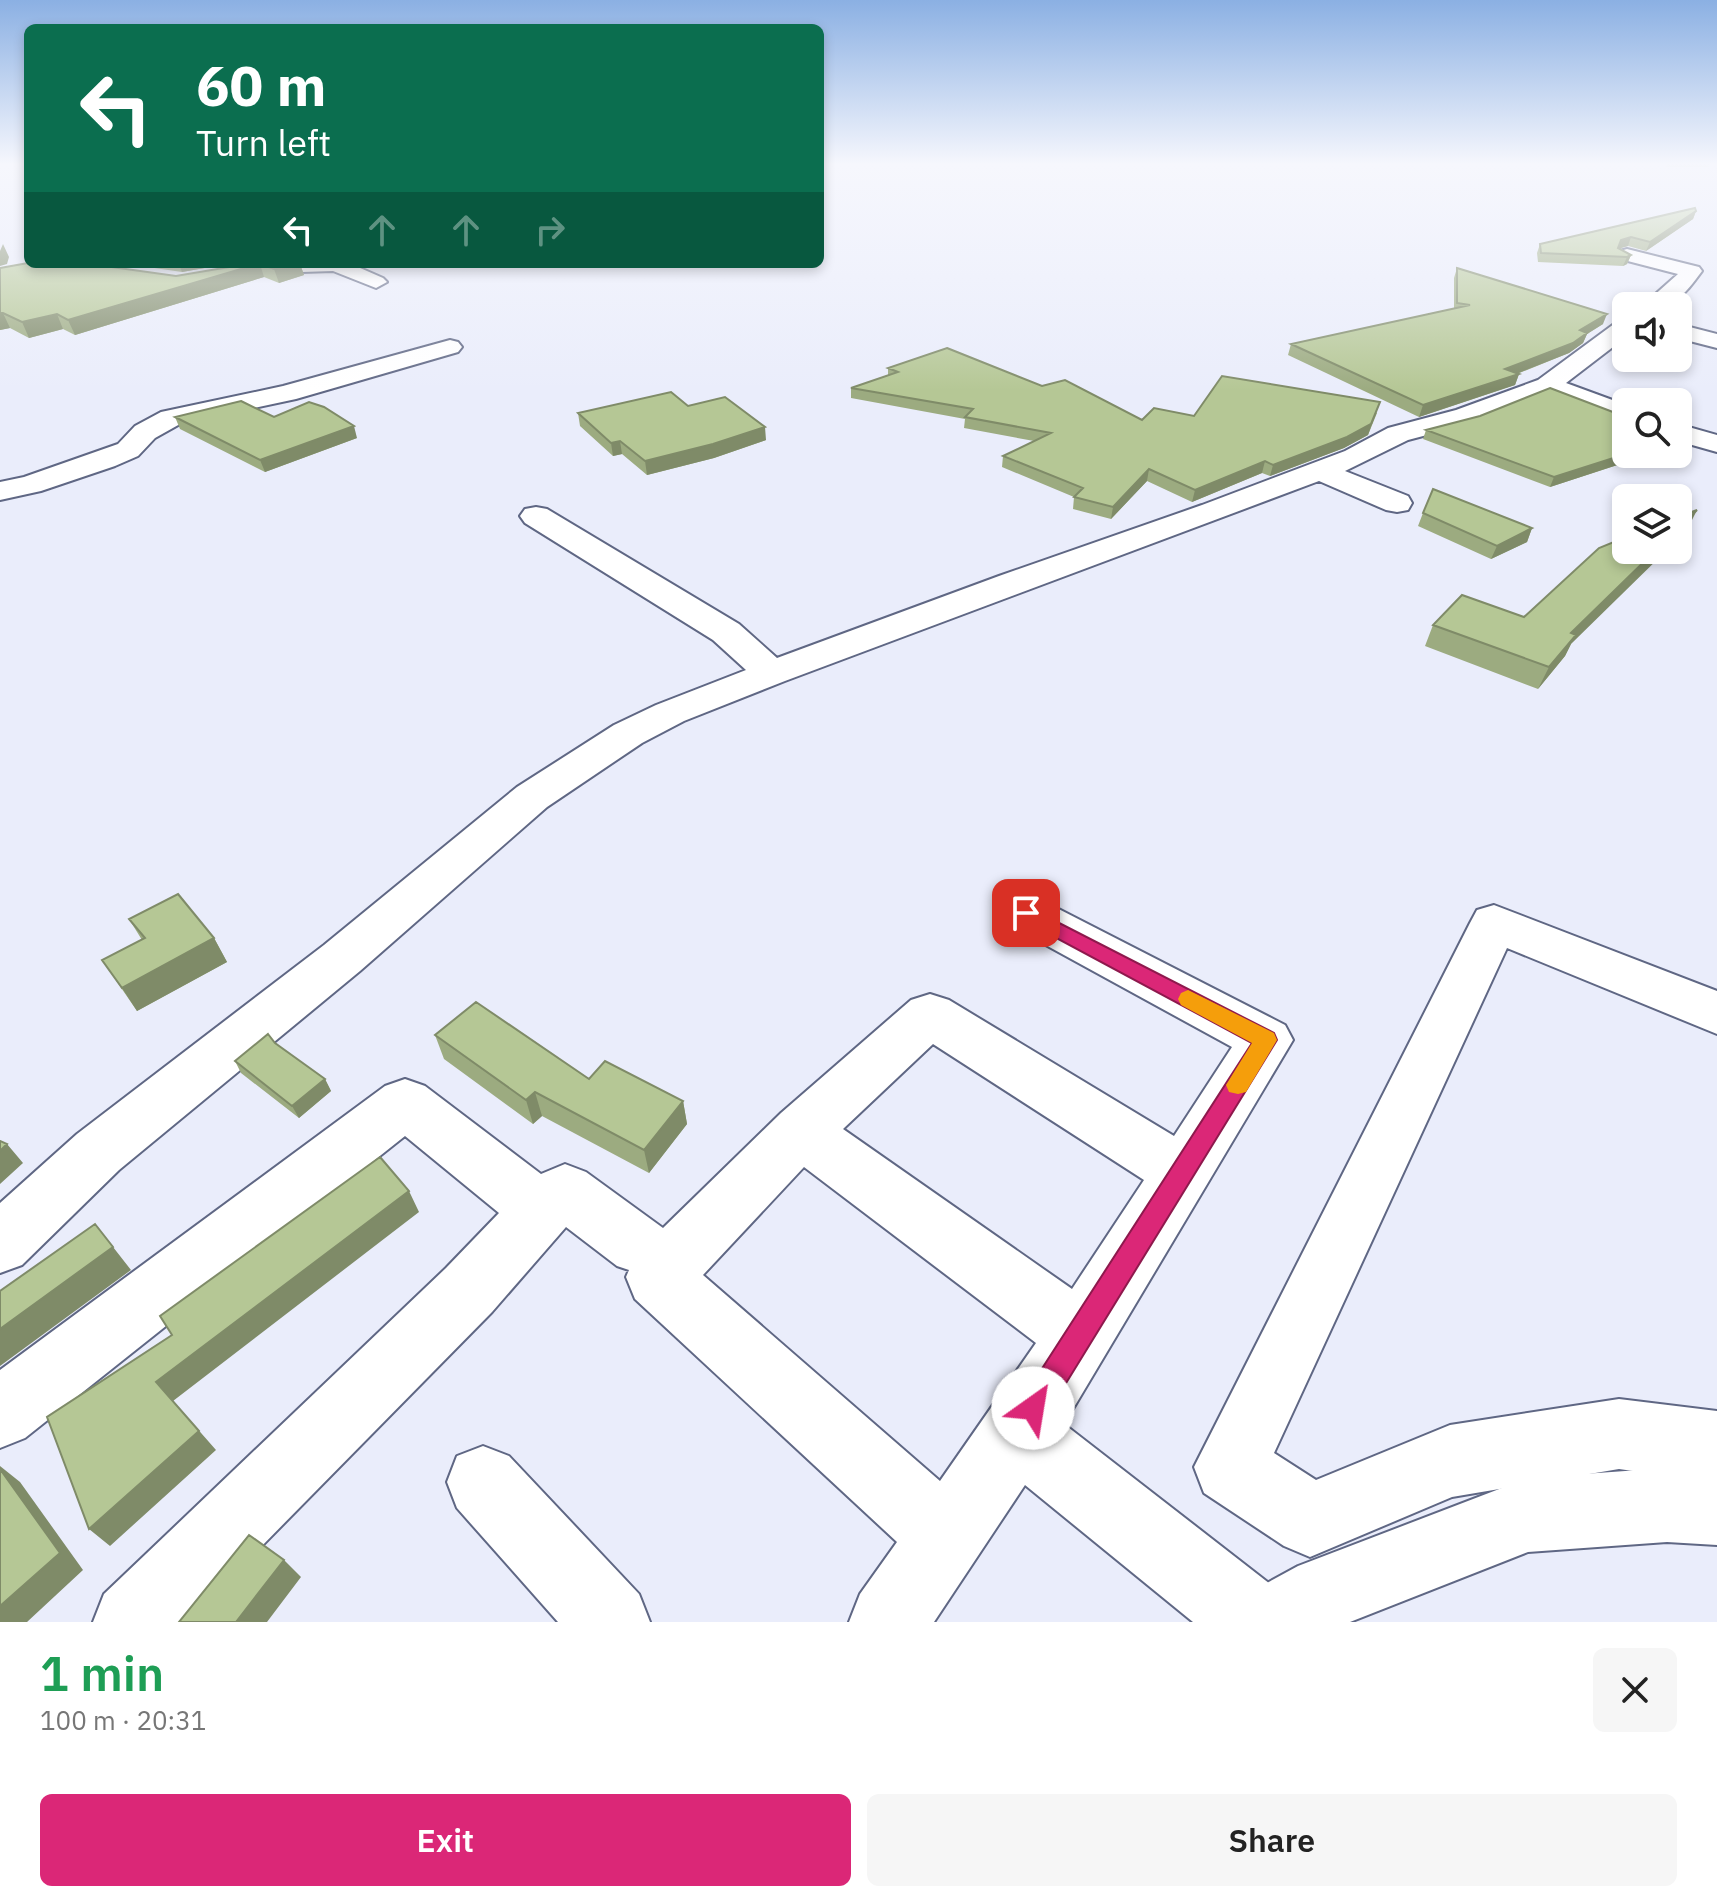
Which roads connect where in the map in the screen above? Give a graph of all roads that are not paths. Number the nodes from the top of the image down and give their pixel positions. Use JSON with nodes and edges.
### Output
{"nodes":[{"id":1,"x":1627,"y":255,"type":"edge"},
{"id":2,"x":253,"y":268,"type":"edge"},
{"id":3,"x":343,"y":268,"type":"edge"},
{"id":4,"x":223,"y":274,"type":"edge"},
{"id":5,"x":376,"y":282,"type":"dead end"},
{"id":6,"x":1673,"y":292,"type":"edge"},
{"id":7,"x":1692,"y":335,"type":"edge"},
{"id":8,"x":1612,"y":336,"type":"edge"},
{"id":9,"x":1717,"y":341,"type":"edge"},
{"id":10,"x":450,"y":347,"type":"dead end"},
{"id":11,"x":1547,"y":385,"type":"junction"},
{"id":12,"x":1612,"y":409,"type":"edge"},
{"id":13,"x":1692,"y":436,"type":"edge"},
{"id":14,"x":1717,"y":444,"type":"edge"},
{"id":15,"x":1317,"y":470,"type":"junction"},
{"id":16,"x":0,"y":491,"type":"edge"},
{"id":17,"x":1397,"y":503,"type":"dead end"},
{"id":18,"x":536,"y":516,"type":"dead end"},
{"id":19,"x":772,"y":673,"type":"junction"},
{"id":20,"x":1026,"y":913,"type":"dead end"},
{"id":21,"x":1717,"y":1013,"type":"edge"},
{"id":22,"x":801,"y":1131,"type":"junction"},
{"id":23,"x":1182,"y":1172,"type":"junction"},
{"id":24,"x":542,"y":1210,"type":"junction"},
{"id":25,"x":0,"y":1244,"type":"edge"},
{"id":26,"x":639,"y":1245,"type":"dead end"},
{"id":27,"x":1080,"y":1335,"type":"junction"},
{"id":28,"x":0,"y":1413,"type":"edge"},
{"id":29,"x":1018,"y":1433,"type":"junction"},
{"id":30,"x":1717,"y":1447,"type":"edge"},
{"id":31,"x":483,"y":1482,"type":"dead end"},
{"id":32,"x":1717,"y":1508,"type":"edge"},
{"id":33,"x":1310,"y":1520,"type":"junction"},
{"id":34,"x":946,"y":1536,"type":"junction"},
{"id":35,"x":1358,"y":1580,"type":"junction"},
{"id":36,"x":132,"y":1622,"type":"edge"},
{"id":37,"x":611,"y":1622,"type":"edge"},
{"id":38,"x":888,"y":1622,"type":"edge"},
{"id":39,"x":1255,"y":1622,"type":"edge"},
{"id":40,"x":1275,"y":1622,"type":"edge"}],
"edges":[{"from":1,"to":6,"type":"street"},
{"from":2,"to":4,"type":"street"},
{"from":3,"to":5,"type":"street"},
{"from":7,"to":9,"type":"street"},
{"from":8,"to":11,"type":"street"},
{"from":10,"to":16,"type":"street"},
{"from":11,"to":12,"type":"street"},
{"from":11,"to":15,"type":"street"},
{"from":13,"to":14,"type":"street"},
{"from":15,"to":17,"type":"street"},
{"from":15,"to":19,"type":"street"},
{"from":18,"to":19,"type":"street"},
{"from":19,"to":25,"type":"street"},
{"from":20,"to":23,"type":"street"},
{"from":21,"to":33,"type":"street"},
{"from":22,"to":23,"type":"street"},
{"from":22,"to":27,"type":"street"},
{"from":22,"to":34,"type":"street"},
{"from":23,"to":27,"type":"street"},
{"from":24,"to":26,"type":"street"},
{"from":24,"to":28,"type":"street"},
{"from":24,"to":36,"type":"street"},
{"from":27,"to":29,"type":"street"},
{"from":29,"to":34,"type":"street"},
{"from":29,"to":39,"type":"street"},
{"from":30,"to":33,"type":"street"},
{"from":31,"to":37,"type":"street"},
{"from":32,"to":35,"type":"street"},
{"from":33,"to":35,"type":"street"},
{"from":34,"to":38,"type":"street"},
{"from":35,"to":40,"type":"street"}]}
